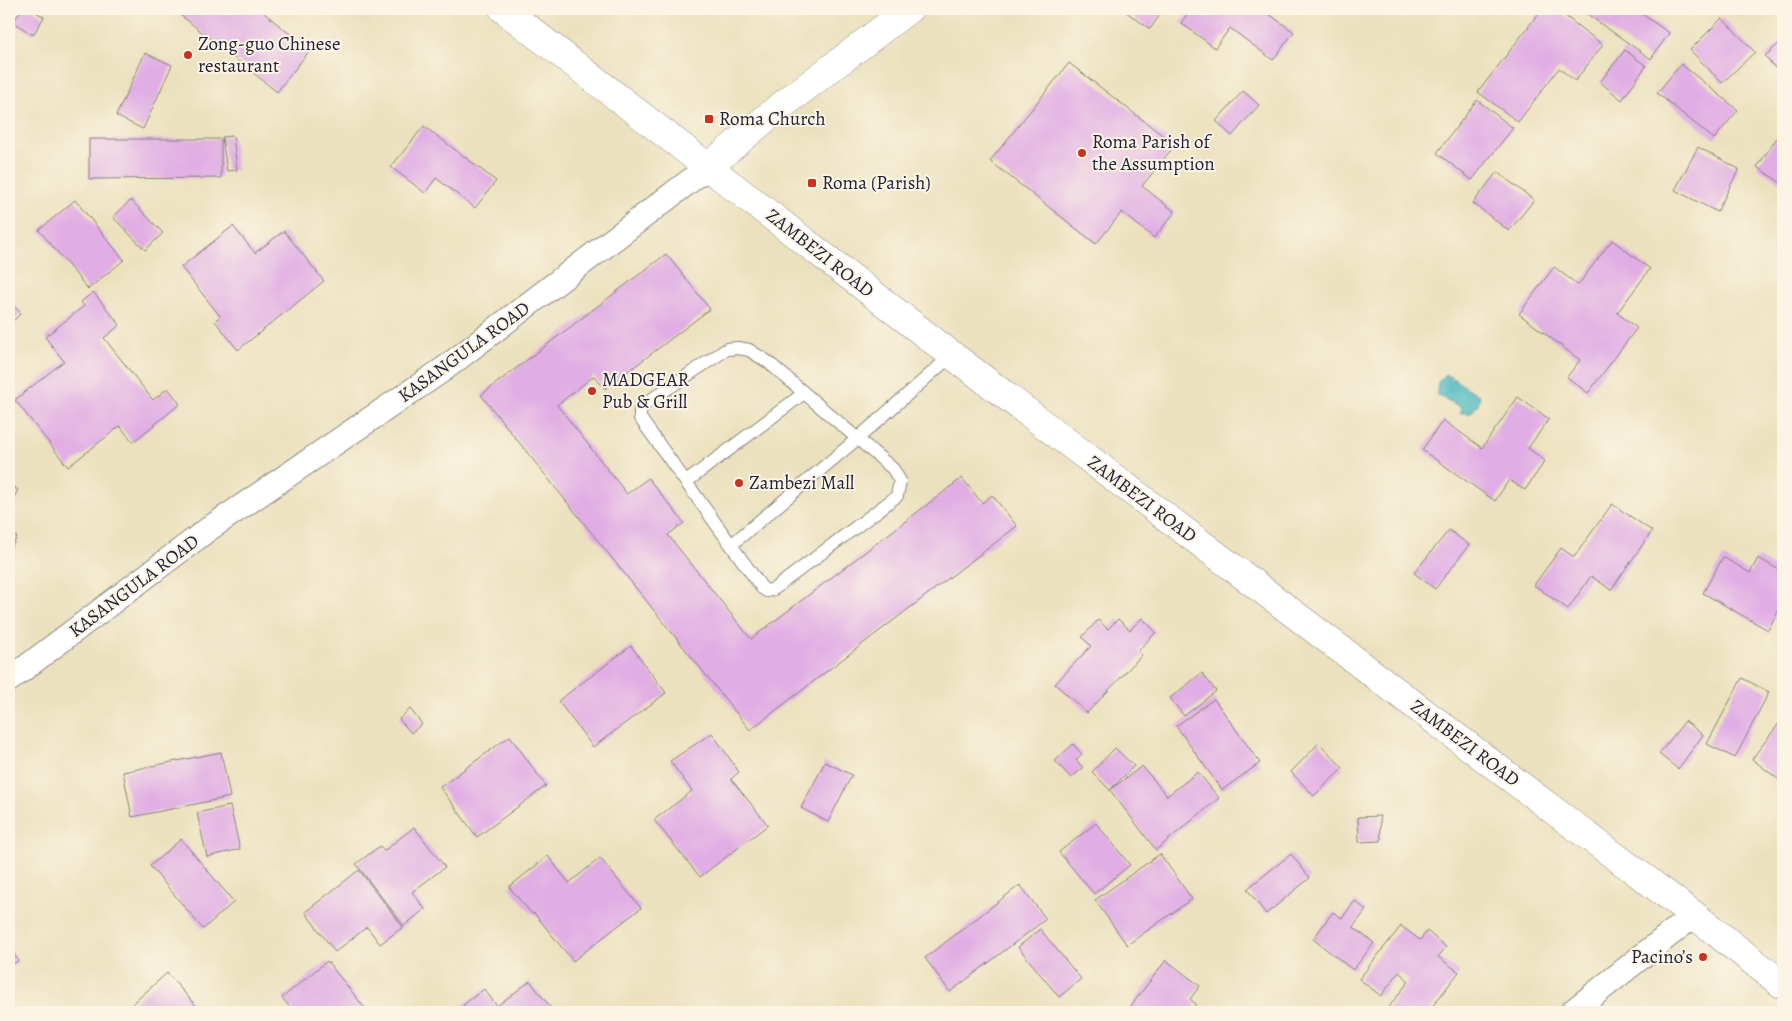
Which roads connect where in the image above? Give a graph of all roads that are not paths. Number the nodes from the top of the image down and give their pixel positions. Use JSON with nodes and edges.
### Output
{"nodes":[{"id":1,"x":503,"y":9,"type":"edge"},
{"id":2,"x":909,"y":9,"type":"edge"},
{"id":3,"x":708,"y":167,"type":"junction"},
{"id":4,"x":952,"y":356,"type":"junction"},
{"id":5,"x":804,"y":393,"type":"junction"},
{"id":6,"x":857,"y":439,"type":"junction"},
{"id":7,"x":686,"y":482,"type":"junction"},
{"id":8,"x":731,"y":545,"type":"junction"},
{"id":9,"x":9,"y":680,"type":"edge"},
{"id":10,"x":1694,"y":915,"type":"junction"},
{"id":11,"x":1783,"y":985,"type":"edge"},
{"id":12,"x":1572,"y":1012,"type":"edge"}],
"edges":[{"from":1,"to":3,"type":"main road","name":"ZAMBEZI ROAD"},
{"from":2,"to":3,"type":"main road","name":"KASANGULA ROAD"},
{"from":3,"to":4,"type":"main road","name":"ZAMBEZI ROAD"},
{"from":3,"to":9,"type":"street","name":"KASANGULA ROAD"},
{"from":4,"to":6,"type":"lane"},
{"from":4,"to":10,"type":"main road","name":"ZAMBEZI ROAD"},
{"from":5,"to":6,"type":"lane"},
{"from":5,"to":7,"type":"lane"},
{"from":5,"to":7,"type":"lane"},
{"from":6,"to":8,"type":"lane"},
{"from":6,"to":8,"type":"lane"},
{"from":7,"to":8,"type":"lane"},
{"from":10,"to":11,"type":"main road","name":"ZAMBEZI ROAD"},
{"from":10,"to":12,"type":"street"}]}
